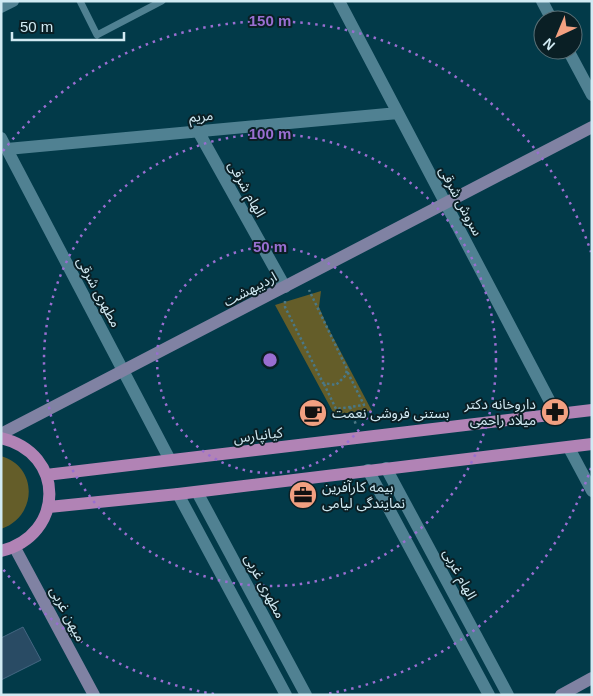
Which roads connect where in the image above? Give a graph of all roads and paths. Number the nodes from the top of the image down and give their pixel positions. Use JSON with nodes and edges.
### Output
{"nodes":[{"id":1,"x":13,"y":1,"type":"edge"},
{"id":2,"x":80,"y":1,"type":"edge"},
{"id":3,"x":162,"y":1,"type":"edge"},
{"id":4,"x":339,"y":1,"type":"edge"},
{"id":5,"x":1,"y":7,"type":"edge"},
{"id":6,"x":573,"y":60,"type":"edge"},
{"id":7,"x":592,"y":95,"type":"edge"},
{"id":8,"x":398,"y":112,"type":"junction"},
{"id":9,"x":592,"y":127,"type":"edge"},
{"id":10,"x":198,"y":131,"type":"junction"},
{"id":11,"x":4,"y":144,"type":"edge"},
{"id":12,"x":446,"y":204,"type":"junction"},
{"id":13,"x":304,"y":277,"type":"junction"},
{"id":14,"x":285,"y":287,"type":"junction"},
{"id":15,"x":346,"y":369,"type":"junction"},
{"id":16,"x":124,"y":371,"type":"junction"},
{"id":17,"x":324,"y":383,"type":"junction"},
{"id":18,"x":350,"y":407,"type":"junction"},
{"id":19,"x":592,"y":410,"type":"edge"},
{"id":20,"x":557,"y":415,"type":"junction"},
{"id":21,"x":1,"y":436,"type":"edge"},
{"id":22,"x":360,"y":438,"type":"junction"},
{"id":23,"x":569,"y":448,"type":"junction"},
{"id":24,"x":590,"y":448,"type":"edge"},
{"id":25,"x":170,"y":460,"type":"junction"},
{"id":26,"x":386,"y":468,"type":"junction"},
{"id":27,"x":368,"y":470,"type":"junction"},
{"id":28,"x":46,"y":475,"type":"junction"},
{"id":29,"x":592,"y":491,"type":"edge"},
{"id":30,"x":197,"y":492,"type":"junction"},
{"id":31,"x":178,"y":494,"type":"junction"},
{"id":32,"x":49,"y":507,"type":"junction"},
{"id":33,"x":15,"y":548,"type":"junction"},
{"id":34,"x":1,"y":551,"type":"edge"},
{"id":35,"x":592,"y":678,"type":"edge"},
{"id":36,"x":94,"y":695,"type":"edge"},
{"id":37,"x":286,"y":695,"type":"edge"},
{"id":38,"x":306,"y":695,"type":"edge"},
{"id":39,"x":489,"y":695,"type":"edge"},
{"id":40,"x":508,"y":695,"type":"edge"},
{"id":41,"x":561,"y":695,"type":"edge"}],
"edges":[{"from":1,"to":5,"type":"street"},
{"from":2,"to":3,"type":"lane"},
{"from":4,"to":8,"type":"street","name":"سروش شرقی"},
{"from":6,"to":7,"type":"street"},
{"from":8,"to":10,"type":"street","name":"مریم"},
{"from":8,"to":12,"type":"street","name":"سروش شرقی"},
{"from":9,"to":12,"type":"street","name":"اردیبهشت"},
{"from":10,"to":11,"type":"street","name":"مریم"},
{"from":10,"to":14,"type":"street","name":"الهام شرقی"},
{"from":11,"to":16,"type":"street","name":"مطهری شرقی"},
{"from":12,"to":13,"type":"street","name":"اردیبهشت"},
{"from":12,"to":20,"type":"street","name":"سروش شرقی"},
{"from":13,"to":14,"type":"street","name":"اردیبهشت"},
{"from":13,"to":15,"type":"path"},
{"from":14,"to":16,"type":"street","name":"اردیبهشت"},
{"from":14,"to":17,"type":"path"},
{"from":15,"to":17,"type":"path"},
{"from":15,"to":18,"type":"path"},
{"from":16,"to":21,"type":"street","name":"اردیبهشت"},
{"from":16,"to":25,"type":"street","name":"مطهری شرقی"},
{"from":17,"to":18,"type":"path"},
{"from":18,"to":22,"type":"path"},
{"from":19,"to":20,"type":"main road","name":"کیانپارس"},
{"from":20,"to":22,"type":"main road","name":"کیانپارس"},
{"from":21,"to":28,"type":"main road"},
{"from":22,"to":25,"type":"main road","name":"کیانپارس"},
{"from":23,"to":24,"type":"main road"},
{"from":23,"to":26,"type":"main road"},
{"from":23,"to":29,"type":"street"},
{"from":25,"to":28,"type":"main road","name":"کیانپارس"},
{"from":26,"to":27,"type":"main road"},
{"from":26,"to":40,"type":"street","name":"الهام غربی"},
{"from":27,"to":30,"type":"main road"},
{"from":27,"to":39,"type":"street"},
{"from":28,"to":32,"type":"main road"},
{"from":30,"to":31,"type":"main road"},
{"from":30,"to":38,"type":"street","name":"مطهری غربی"},
{"from":31,"to":32,"type":"main road"},
{"from":31,"to":37,"type":"street"},
{"from":32,"to":33,"type":"main road"},
{"from":33,"to":34,"type":"main road"},
{"from":33,"to":36,"type":"street","name":"میهن غربی"},
{"from":35,"to":41,"type":"street"}]}
